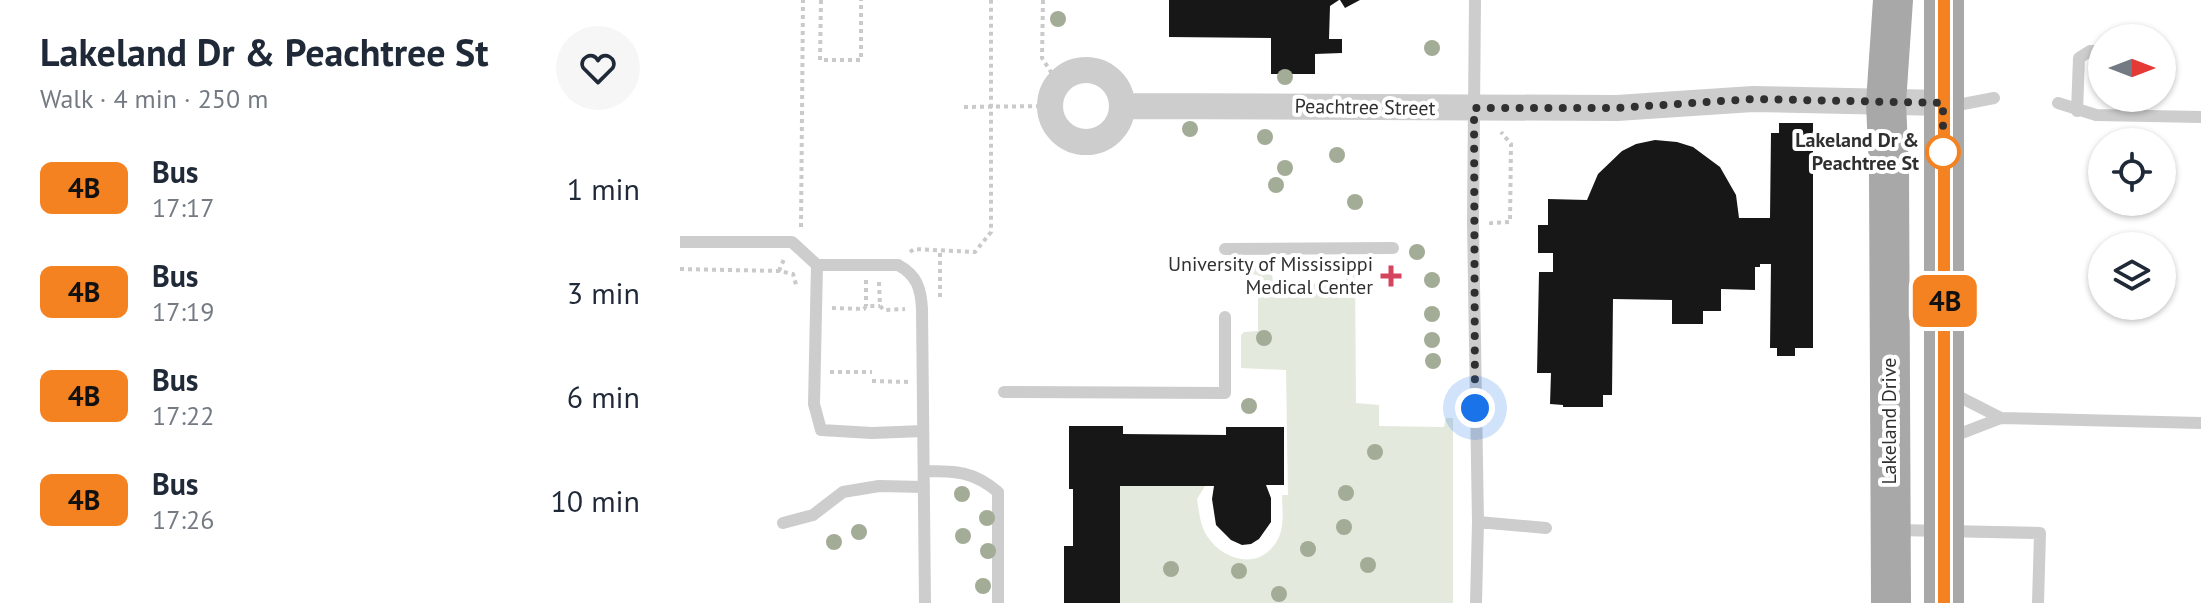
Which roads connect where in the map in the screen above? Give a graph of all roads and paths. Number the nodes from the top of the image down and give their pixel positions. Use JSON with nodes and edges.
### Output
{"nodes":[{"id":1,"x":803,"y":0,"type":"edge"},
{"id":2,"x":821,"y":0,"type":"edge"},
{"id":3,"x":861,"y":0,"type":"edge"},
{"id":4,"x":991,"y":0,"type":"edge"},
{"id":5,"x":1043,"y":0,"type":"edge"},
{"id":6,"x":1475,"y":0,"type":"edge"},
{"id":7,"x":1893,"y":0,"type":"edge"},
{"id":8,"x":1944,"y":0,"type":"edge"},
{"id":9,"x":2088,"y":52,"type":"edge"},
{"id":10,"x":1054,"y":94,"type":"junction"},
{"id":11,"x":1994,"y":98,"type":"dead end"},
{"id":12,"x":1886,"y":103,"type":"junction"},
{"id":13,"x":1943,"y":103,"type":"junction"},
{"id":14,"x":2058,"y":103,"type":"dead end"},
{"id":15,"x":1122,"y":106,"type":"junction"},
{"id":16,"x":964,"y":107,"type":"dead end"},
{"id":17,"x":992,"y":107,"type":"junction"},
{"id":18,"x":1474,"y":108,"type":"junction"},
{"id":19,"x":2077,"y":111,"type":"junction"},
{"id":20,"x":2201,"y":117,"type":"edge"},
{"id":21,"x":680,"y":242,"type":"edge"},
{"id":22,"x":792,"y":242,"type":"junction"},
{"id":23,"x":1393,"y":248,"type":"dead end"},
{"id":24,"x":1225,"y":249,"type":"dead end"},
{"id":25,"x":817,"y":265,"type":"junction"},
{"id":26,"x":865,"y":265,"type":"junction"},
{"id":27,"x":898,"y":265,"type":"junction"},
{"id":28,"x":680,"y":269,"type":"edge"},
{"id":29,"x":797,"y":300,"type":"dead end"},
{"id":30,"x":866,"y":306,"type":"junction"},
{"id":31,"x":880,"y":306,"type":"junction"},
{"id":32,"x":922,"y":309,"type":"junction"},
{"id":33,"x":1225,"y":317,"type":"dead end"},
{"id":34,"x":830,"y":318,"type":"dead end"},
{"id":35,"x":830,"y":372,"type":"dead end"},
{"id":36,"x":872,"y":372,"type":"dead end"},
{"id":37,"x":1946,"y":390,"type":"junction"},
{"id":38,"x":1004,"y":392,"type":"dead end"},
{"id":39,"x":2001,"y":418,"type":"junction"},
{"id":40,"x":2201,"y":423,"type":"edge"},
{"id":41,"x":923,"y":431,"type":"junction"},
{"id":42,"x":1946,"y":439,"type":"junction"},
{"id":43,"x":924,"y":471,"type":"junction"},
{"id":44,"x":924,"y":487,"type":"junction"},
{"id":45,"x":1478,"y":522,"type":"junction"},
{"id":46,"x":783,"y":523,"type":"dead end"},
{"id":47,"x":1546,"y":528,"type":"dead end"},
{"id":48,"x":1890,"y":530,"type":"junction"},
{"id":49,"x":1945,"y":531,"type":"junction"},
{"id":50,"x":925,"y":603,"type":"edge"},
{"id":51,"x":998,"y":603,"type":"edge"},
{"id":52,"x":1476,"y":603,"type":"edge"},
{"id":53,"x":1891,"y":603,"type":"edge"},
{"id":54,"x":1944,"y":603,"type":"edge"},
{"id":55,"x":2038,"y":603,"type":"edge"}],
"edges":[{"from":1,"to":22,"type":"path"},
{"from":2,"to":3,"type":"path"},
{"from":4,"to":17,"type":"path"},
{"from":5,"to":10,"type":"path"},
{"from":6,"to":18,"type":"lane"},
{"from":7,"to":12,"type":"main road","name":"Lakeland Drive"},
{"from":8,"to":13,"type":"main road"},
{"from":9,"to":19,"type":"lane"},
{"from":10,"to":15,"type":"street"},
{"from":10,"to":15,"type":"street"},
{"from":10,"to":17,"type":"path"},
{"from":11,"to":13,"type":"lane"},
{"from":12,"to":13,"type":"street","name":"Peachtree Street"},
{"from":12,"to":18,"type":"street","name":"Peachtree Street"},
{"from":12,"to":48,"type":"main road","name":"Lakeland Drive"},
{"from":13,"to":37,"type":"main road"},
{"from":14,"to":19,"type":"lane"},
{"from":15,"to":18,"type":"street","name":"Peachtree Street"},
{"from":16,"to":17,"type":"path"},
{"from":17,"to":27,"type":"path"},
{"from":18,"to":45,"type":"lane"},
{"from":19,"to":20,"type":"lane"},
{"from":21,"to":22,"type":"lane"},
{"from":22,"to":25,"type":"lane"},
{"from":23,"to":24,"type":"lane"},
{"from":25,"to":26,"type":"lane"},
{"from":25,"to":41,"type":"lane"},
{"from":26,"to":27,"type":"lane"},
{"from":26,"to":30,"type":"path"},
{"from":27,"to":31,"type":"path"},
{"from":27,"to":32,"type":"lane"},
{"from":28,"to":29,"type":"path"},
{"from":30,"to":31,"type":"path"},
{"from":30,"to":34,"type":"path"},
{"from":31,"to":32,"type":"path"},
{"from":32,"to":41,"type":"lane"},
{"from":33,"to":38,"type":"lane"},
{"from":35,"to":36,"type":"path"},
{"from":37,"to":39,"type":"lane"},
{"from":37,"to":42,"type":"main road"},
{"from":39,"to":40,"type":"lane"},
{"from":39,"to":42,"type":"lane"},
{"from":41,"to":43,"type":"lane"},
{"from":42,"to":49,"type":"main road"},
{"from":43,"to":44,"type":"lane"},
{"from":43,"to":51,"type":"lane"},
{"from":44,"to":46,"type":"lane"},
{"from":44,"to":50,"type":"lane"},
{"from":45,"to":47,"type":"lane"},
{"from":45,"to":52,"type":"lane"},
{"from":48,"to":49,"type":"lane"},
{"from":48,"to":53,"type":"main road","name":"Lakeland Drive"},
{"from":49,"to":54,"type":"main road"},
{"from":49,"to":55,"type":"lane"}]}
